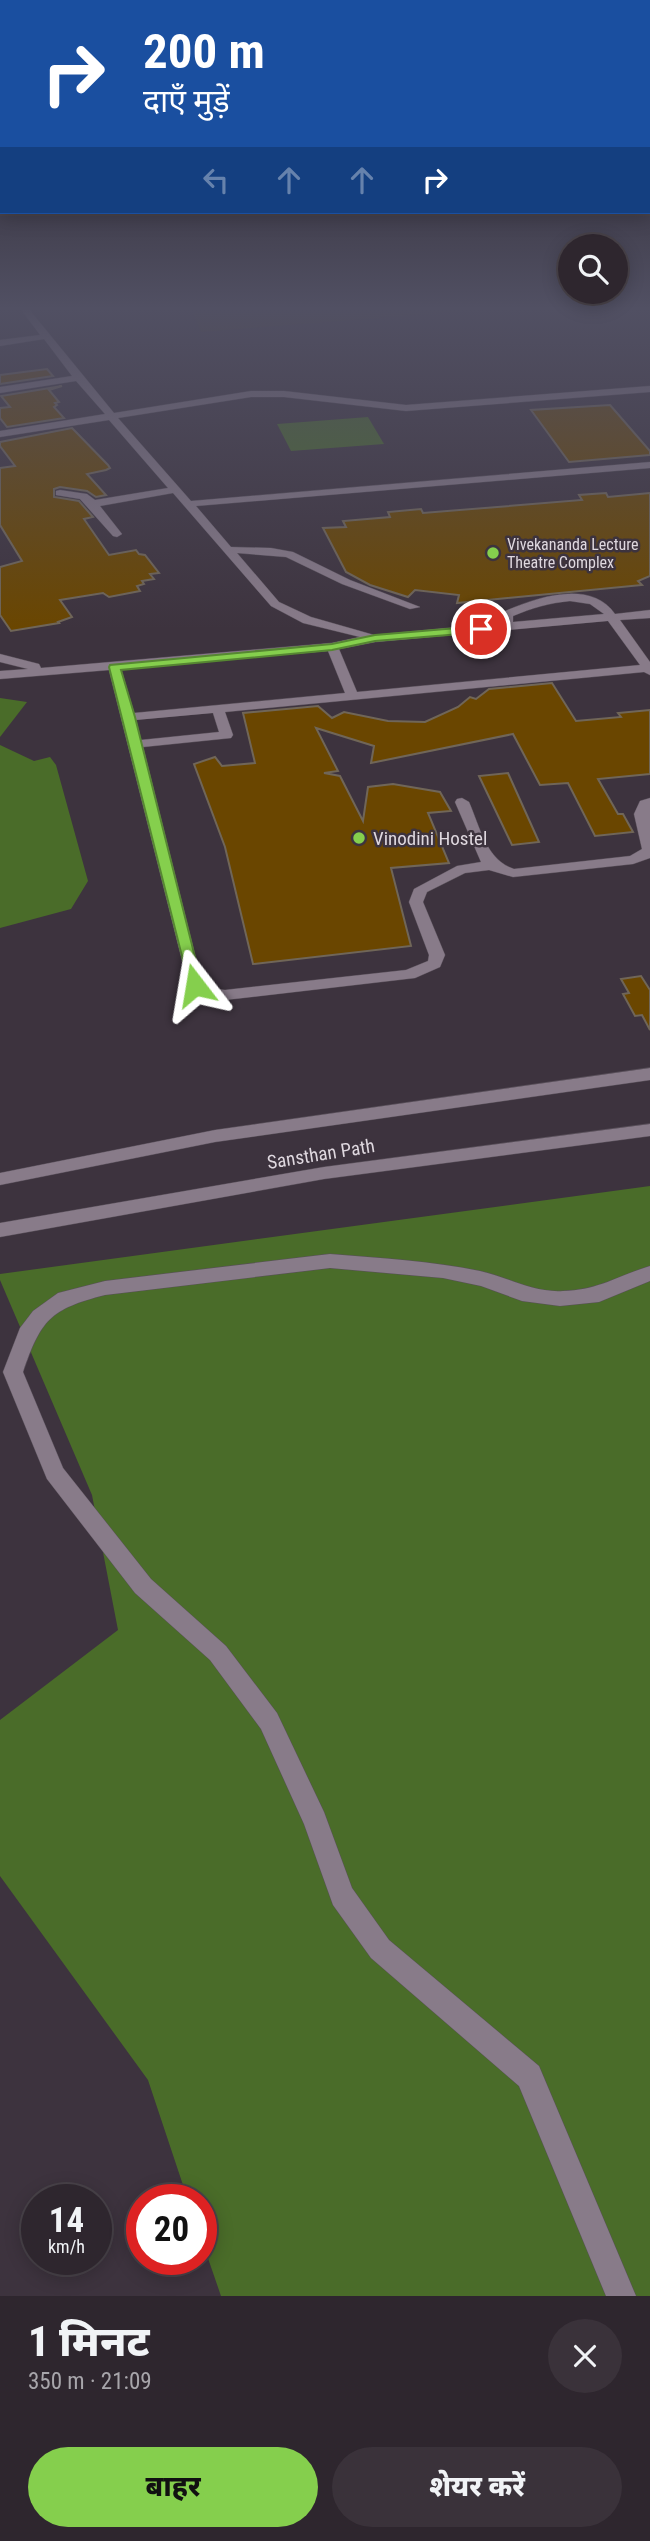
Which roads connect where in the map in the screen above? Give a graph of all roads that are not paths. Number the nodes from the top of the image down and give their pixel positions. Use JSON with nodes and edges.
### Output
{"nodes":[{"id":1,"x":116,"y":415,"type":"edge"},
{"id":2,"x":111,"y":416,"type":"junction"},
{"id":3,"x":0,"y":434,"type":"edge"},
{"id":4,"x":650,"y":466,"type":"edge"},
{"id":5,"x":175,"y":490,"type":"junction"},
{"id":6,"x":60,"y":493,"type":"dead end"},
{"id":7,"x":93,"y":504,"type":"junction"},
{"id":8,"x":187,"y":504,"type":"junction"},
{"id":9,"x":117,"y":534,"type":"dead end"},
{"id":10,"x":230,"y":550,"type":"junction"},
{"id":11,"x":414,"y":607,"type":"dead end"},
{"id":12,"x":650,"y":614,"type":"edge"},
{"id":13,"x":613,"y":618,"type":"junction"},
{"id":14,"x":508,"y":627,"type":"junction"},
{"id":15,"x":375,"y":638,"type":"junction"},
{"id":16,"x":332,"y":647,"type":"junction"},
{"id":17,"x":0,"y":658,"type":"edge"},
{"id":18,"x":114,"y":667,"type":"junction"},
{"id":19,"x":649,"y":670,"type":"edge"},
{"id":20,"x":56,"y":671,"type":"junction"},
{"id":21,"x":0,"y":675,"type":"edge"},
{"id":22,"x":353,"y":696,"type":"junction"},
{"id":23,"x":218,"y":709,"type":"junction"},
{"id":24,"x":129,"y":717,"type":"junction"},
{"id":25,"x":136,"y":744,"type":"junction"},
{"id":26,"x":462,"y":802,"type":"dead end"},
{"id":27,"x":650,"y":803,"type":"edge"},
{"id":28,"x":493,"y":864,"type":"junction"},
{"id":29,"x":650,"y":1074,"type":"edge"},
{"id":30,"x":650,"y":1130,"type":"edge"},
{"id":31,"x":0,"y":1179,"type":"edge"},
{"id":32,"x":0,"y":1230,"type":"edge"},
{"id":33,"x":650,"y":1273,"type":"edge"},
{"id":34,"x":621,"y":2296,"type":"edge"}],
"edges":[{"from":1,"to":2,"type":"street"},
{"from":2,"to":3,"type":"street"},
{"from":2,"to":5,"type":"street"},
{"from":4,"to":8,"type":"street"},
{"from":5,"to":7,"type":"street"},
{"from":5,"to":8,"type":"street"},
{"from":6,"to":7,"type":"street"},
{"from":7,"to":9,"type":"street"},
{"from":8,"to":10,"type":"street"},
{"from":10,"to":11,"type":"street"},
{"from":10,"to":15,"type":"street"},
{"from":12,"to":13,"type":"street"},
{"from":13,"to":14,"type":"street"},
{"from":13,"to":14,"type":"street"},
{"from":13,"to":19,"type":"street"},
{"from":14,"to":15,"type":"street"},
{"from":15,"to":16,"type":"street"},
{"from":16,"to":18,"type":"street"},
{"from":16,"to":22,"type":"street"},
{"from":17,"to":20,"type":"street"},
{"from":18,"to":20,"type":"street"},
{"from":18,"to":24,"type":"street"},
{"from":19,"to":22,"type":"street"},
{"from":20,"to":21,"type":"street"},
{"from":22,"to":23,"type":"street"},
{"from":23,"to":24,"type":"street"},
{"from":23,"to":25,"type":"street"},
{"from":24,"to":25,"type":"street"},
{"from":25,"to":28,"type":"street"},
{"from":26,"to":28,"type":"street"},
{"from":27,"to":28,"type":"street"},
{"from":29,"to":31,"type":"street"},
{"from":30,"to":32,"type":"street","name":"Sansthan Path"},
{"from":33,"to":34,"type":"street"}]}
